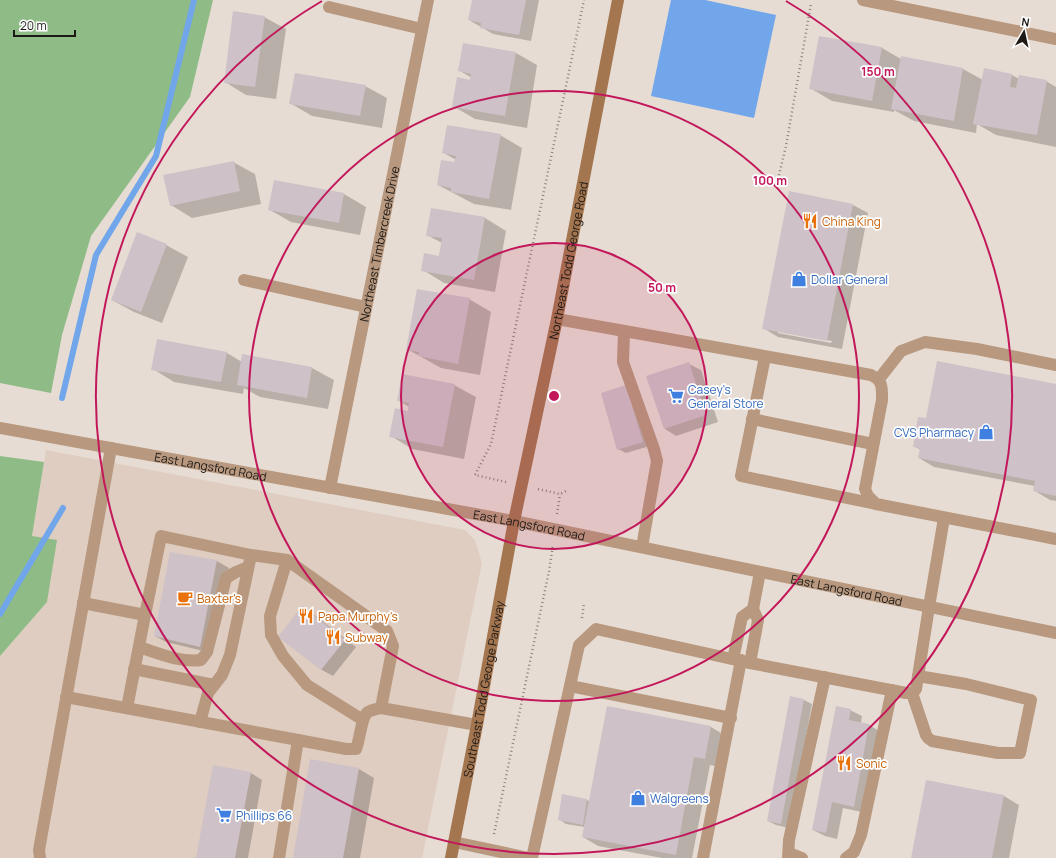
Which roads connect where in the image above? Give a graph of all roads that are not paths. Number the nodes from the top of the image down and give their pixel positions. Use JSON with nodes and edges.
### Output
{"nodes":[{"id":1,"x":428,"y":0,"type":"edge"},
{"id":2,"x":618,"y":0,"type":"edge"},
{"id":3,"x":862,"y":0,"type":"edge"},
{"id":4,"x":329,"y":7,"type":"dead end"},
{"id":5,"x":422,"y":29,"type":"junction"},
{"id":6,"x":1056,"y":39,"type":"edge"},
{"id":7,"x":244,"y":280,"type":"dead end"},
{"id":8,"x":366,"y":306,"type":"junction"},
{"id":9,"x":557,"y":319,"type":"junction"},
{"id":10,"x":624,"y":332,"type":"junction"},
{"id":11,"x":765,"y":356,"type":"junction"},
{"id":12,"x":1056,"y":365,"type":"edge"},
{"id":13,"x":879,"y":379,"type":"junction"},
{"id":14,"x":752,"y":419,"type":"junction"},
{"id":15,"x":0,"y":428,"type":"edge"},
{"id":16,"x":873,"y":444,"type":"junction"},
{"id":17,"x":111,"y":448,"type":"junction"},
{"id":18,"x":330,"y":488,"type":"junction"},
{"id":19,"x":876,"y":504,"type":"junction"},
{"id":20,"x":944,"y":518,"type":"junction"},
{"id":21,"x":514,"y":521,"type":"junction"},
{"id":22,"x":1056,"y":539,"type":"edge"},
{"id":23,"x":642,"y":547,"type":"junction"},
{"id":24,"x":251,"y":555,"type":"junction"},
{"id":25,"x":286,"y":560,"type":"junction"},
{"id":26,"x":248,"y":567,"type":"junction"},
{"id":27,"x":760,"y":572,"type":"junction"},
{"id":28,"x":83,"y":603,"type":"junction"},
{"id":29,"x":928,"y":607,"type":"junction"},
{"id":30,"x":753,"y":609,"type":"junction"},
{"id":31,"x":145,"y":616,"type":"junction"},
{"id":32,"x":1056,"y":633,"type":"edge"},
{"id":33,"x":139,"y":647,"type":"junction"},
{"id":34,"x":742,"y":661,"type":"junction"},
{"id":35,"x":134,"y":669,"type":"junction"},
{"id":36,"x":918,"y":676,"type":"junction"},
{"id":37,"x":825,"y":677,"type":"junction"},
{"id":38,"x":214,"y":686,"type":"junction"},
{"id":39,"x":570,"y":686,"type":"junction"},
{"id":40,"x":892,"y":690,"type":"junction"},
{"id":41,"x":912,"y":693,"type":"junction"},
{"id":42,"x":66,"y":697,"type":"junction"},
{"id":43,"x":127,"y":708,"type":"junction"},
{"id":44,"x":381,"y":708,"type":"junction"},
{"id":45,"x":731,"y":718,"type":"junction"},
{"id":46,"x":363,"y":720,"type":"junction"},
{"id":47,"x":200,"y":722,"type":"junction"},
{"id":48,"x":477,"y":725,"type":"junction"},
{"id":49,"x":298,"y":740,"type":"junction"},
{"id":50,"x":454,"y":842,"type":"junction"},
{"id":51,"x":788,"y":855,"type":"edge"},
{"id":52,"x":40,"y":858,"type":"edge"},
{"id":53,"x":279,"y":858,"type":"edge"},
{"id":54,"x":451,"y":858,"type":"edge"},
{"id":55,"x":530,"y":858,"type":"edge"},
{"id":56,"x":703,"y":858,"type":"edge"},
{"id":57,"x":802,"y":858,"type":"edge"},
{"id":58,"x":846,"y":858,"type":"edge"}],
"edges":[{"from":1,"to":5,"type":"street","name":"Northeast Timbercreek Drive"},
{"from":2,"to":9,"type":"main road","name":"Northeast Todd George Road"},
{"from":3,"to":6,"type":"street"},
{"from":4,"to":5,"type":"street"},
{"from":5,"to":8,"type":"street","name":"Northeast Timbercreek Drive"},
{"from":7,"to":8,"type":"street"},
{"from":8,"to":18,"type":"street","name":"Northeast Timbercreek Drive"},
{"from":9,"to":10,"type":"street"},
{"from":9,"to":21,"type":"main road","name":"Northeast Todd George Road"},
{"from":10,"to":11,"type":"street"},
{"from":10,"to":23,"type":"street"},
{"from":11,"to":13,"type":"street"},
{"from":11,"to":14,"type":"street"},
{"from":12,"to":13,"type":"street"},
{"from":13,"to":16,"type":"street"},
{"from":14,"to":16,"type":"street"},
{"from":14,"to":19,"type":"street"},
{"from":15,"to":17,"type":"street","name":"East Langsford Road"},
{"from":16,"to":19,"type":"street"},
{"from":17,"to":18,"type":"street","name":"East Langsford Road"},
{"from":17,"to":28,"type":"street"},
{"from":18,"to":21,"type":"street","name":"East Langsford Road"},
{"from":19,"to":20,"type":"street"},
{"from":20,"to":22,"type":"street"},
{"from":20,"to":29,"type":"street"},
{"from":21,"to":23,"type":"street","name":"East Langsford Road"},
{"from":21,"to":48,"type":"main road","name":"Southeast Todd George Parkway"},
{"from":23,"to":27,"type":"street","name":"East Langsford Road"},
{"from":24,"to":25,"type":"street"},
{"from":24,"to":26,"type":"street"},
{"from":24,"to":31,"type":"street"},
{"from":25,"to":44,"type":"street"},
{"from":25,"to":46,"type":"street"},
{"from":26,"to":33,"type":"street"},
{"from":26,"to":38,"type":"street"},
{"from":27,"to":29,"type":"street","name":"East Langsford Road"},
{"from":27,"to":30,"type":"street"},
{"from":28,"to":31,"type":"street"},
{"from":28,"to":42,"type":"street"},
{"from":29,"to":32,"type":"street","name":"East Langsford Road"},
{"from":29,"to":36,"type":"street"},
{"from":30,"to":34,"type":"street"},
{"from":30,"to":34,"type":"street"},
{"from":31,"to":33,"type":"street"},
{"from":33,"to":35,"type":"street"},
{"from":34,"to":37,"type":"street"},
{"from":34,"to":39,"type":"street"},
{"from":34,"to":45,"type":"street"},
{"from":35,"to":38,"type":"street"},
{"from":35,"to":43,"type":"street"},
{"from":36,"to":41,"type":"street"},
{"from":36,"to":41,"type":"street"},
{"from":37,"to":40,"type":"street"},
{"from":37,"to":51,"type":"street"},
{"from":38,"to":47,"type":"street"},
{"from":39,"to":45,"type":"street"},
{"from":39,"to":55,"type":"street"},
{"from":40,"to":41,"type":"street"},
{"from":40,"to":58,"type":"street"},
{"from":42,"to":43,"type":"street"},
{"from":42,"to":52,"type":"street"},
{"from":43,"to":47,"type":"street"},
{"from":44,"to":46,"type":"street"},
{"from":44,"to":48,"type":"street"},
{"from":45,"to":56,"type":"street"},
{"from":46,"to":49,"type":"street"},
{"from":47,"to":49,"type":"street"},
{"from":48,"to":50,"type":"main road","name":"Southeast Todd George Parkway"},
{"from":49,"to":53,"type":"street"},
{"from":50,"to":54,"type":"main road","name":"Southeast Todd George Parkway"},
{"from":50,"to":55,"type":"street"},
{"from":51,"to":57,"type":"street"}]}
